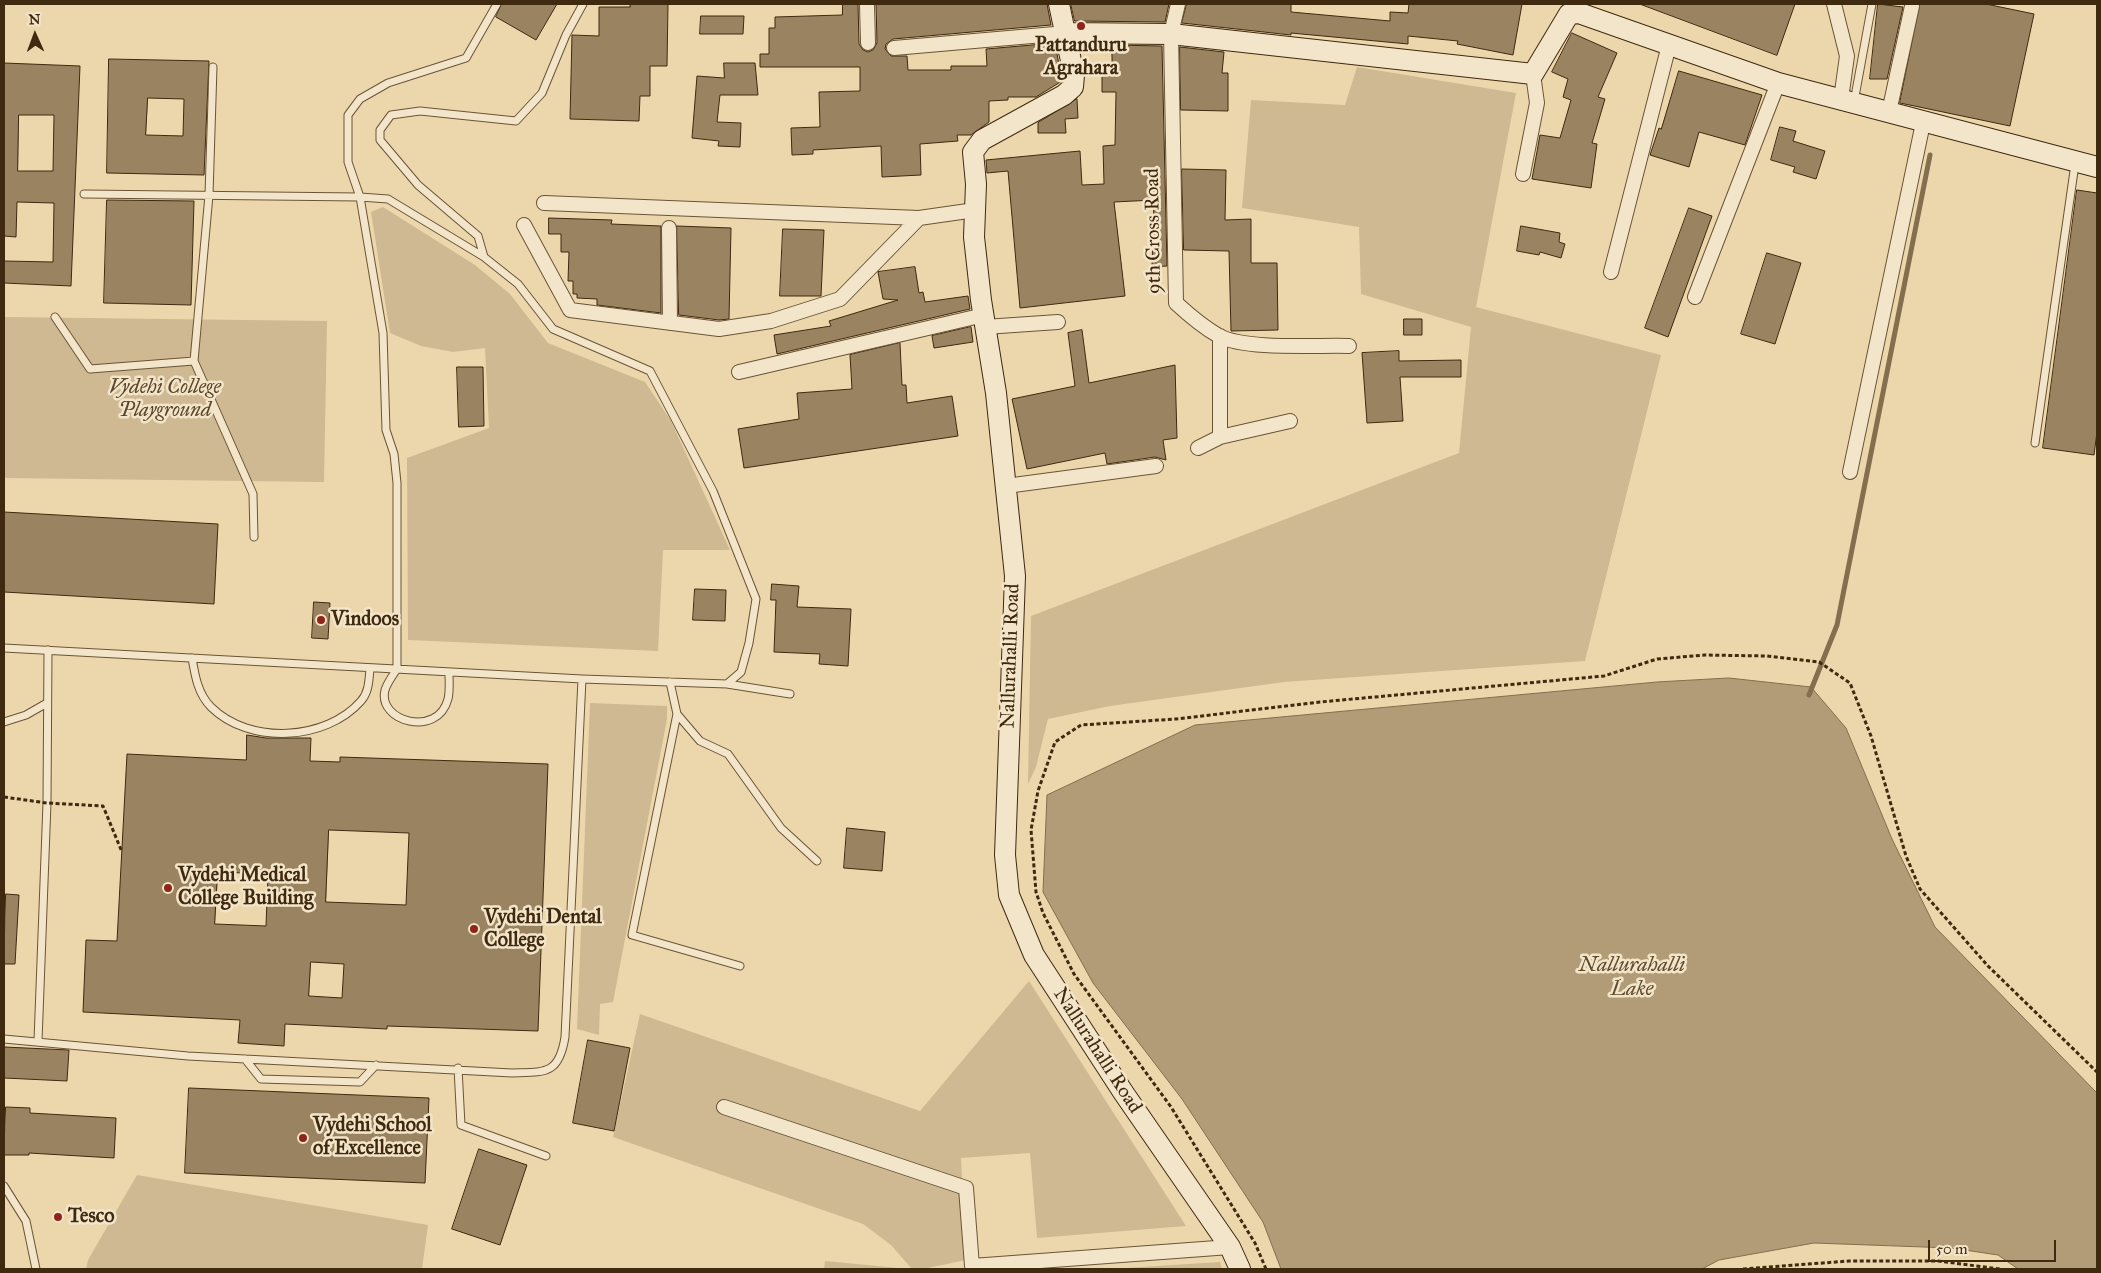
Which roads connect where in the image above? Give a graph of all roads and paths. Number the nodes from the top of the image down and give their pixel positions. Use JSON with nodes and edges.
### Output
{"nodes":[{"id":1,"x":497,"y":4,"type":"edge"},
{"id":2,"x":583,"y":4,"type":"edge"},
{"id":3,"x":868,"y":4,"type":"edge"},
{"id":4,"x":1059,"y":4,"type":"edge"},
{"id":5,"x":1178,"y":4,"type":"edge"},
{"id":6,"x":1834,"y":4,"type":"edge"},
{"id":7,"x":1872,"y":4,"type":"edge"},
{"id":8,"x":1912,"y":6,"type":"dead end"},
{"id":9,"x":1066,"y":33,"type":"junction"},
{"id":10,"x":1171,"y":34,"type":"junction"},
{"id":11,"x":868,"y":43,"type":"dead end"},
{"id":12,"x":1669,"y":45,"type":"junction"},
{"id":13,"x":894,"y":48,"type":"dead end"},
{"id":14,"x":214,"y":67,"type":"dead end"},
{"id":15,"x":1533,"y":74,"type":"junction"},
{"id":16,"x":1778,"y":83,"type":"junction"},
{"id":17,"x":1847,"y":101,"type":"junction"},
{"id":18,"x":1889,"y":112,"type":"junction"},
{"id":19,"x":1923,"y":123,"type":"junction"},
{"id":20,"x":2075,"y":161,"type":"junction"},
{"id":21,"x":2097,"y":167,"type":"edge"},
{"id":22,"x":1523,"y":174,"type":"dead end"},
{"id":23,"x":84,"y":194,"type":"dead end"},
{"id":24,"x":209,"y":195,"type":"junction"},
{"id":25,"x":360,"y":197,"type":"junction"},
{"id":26,"x":544,"y":203,"type":"dead end"},
{"id":27,"x":975,"y":210,"type":"junction"},
{"id":28,"x":919,"y":218,"type":"junction"},
{"id":29,"x":524,"y":225,"type":"dead end"},
{"id":30,"x":669,"y":228,"type":"dead end"},
{"id":31,"x":484,"y":257,"type":"junction"},
{"id":32,"x":1611,"y":272,"type":"dead end"},
{"id":33,"x":1695,"y":297,"type":"dead end"},
{"id":34,"x":55,"y":317,"type":"dead end"},
{"id":35,"x":984,"y":321,"type":"junction"},
{"id":36,"x":1058,"y":322,"type":"dead end"},
{"id":37,"x":670,"y":323,"type":"junction"},
{"id":38,"x":1220,"y":336,"type":"junction"},
{"id":39,"x":1349,"y":346,"type":"dead end"},
{"id":40,"x":194,"y":361,"type":"junction"},
{"id":41,"x":739,"y":372,"type":"dead end"},
{"id":42,"x":1290,"y":421,"type":"dead end"},
{"id":43,"x":1220,"y":437,"type":"junction"},
{"id":44,"x":2035,"y":443,"type":"dead end"},
{"id":45,"x":1198,"y":448,"type":"dead end"},
{"id":46,"x":1156,"y":466,"type":"dead end"},
{"id":47,"x":1850,"y":472,"type":"dead end"},
{"id":48,"x":1006,"y":486,"type":"junction"},
{"id":49,"x":254,"y":537,"type":"dead end"},
{"id":50,"x":4,"y":648,"type":"edge"},
{"id":51,"x":48,"y":650,"type":"junction"},
{"id":52,"x":192,"y":658,"type":"junction"},
{"id":53,"x":370,"y":668,"type":"junction"},
{"id":54,"x":396,"y":669,"type":"junction"},
{"id":55,"x":449,"y":672,"type":"junction"},
{"id":56,"x":582,"y":679,"type":"junction"},
{"id":57,"x":670,"y":682,"type":"junction"},
{"id":58,"x":727,"y":684,"type":"junction"},
{"id":59,"x":790,"y":694,"type":"dead end"},
{"id":60,"x":47,"y":704,"type":"junction"},
{"id":61,"x":677,"y":714,"type":"junction"},
{"id":62,"x":4,"y":722,"type":"edge"},
{"id":63,"x":4,"y":797,"type":"edge"},
{"id":64,"x":47,"y":803,"type":"junction"},
{"id":65,"x":122,"y":852,"type":"dead end"},
{"id":66,"x":817,"y":861,"type":"dead end"},
{"id":67,"x":740,"y":966,"type":"dead end"},
{"id":68,"x":4,"y":1039,"type":"edge"},
{"id":69,"x":38,"y":1041,"type":"junction"},
{"id":70,"x":245,"y":1059,"type":"junction"},
{"id":71,"x":376,"y":1065,"type":"junction"},
{"id":72,"x":458,"y":1068,"type":"junction"},
{"id":73,"x":2097,"y":1072,"type":"edge"},
{"id":74,"x":724,"y":1107,"type":"dead end"},
{"id":75,"x":546,"y":1156,"type":"dead end"},
{"id":76,"x":4,"y":1186,"type":"edge"},
{"id":77,"x":1230,"y":1247,"type":"junction"},
{"id":78,"x":972,"y":1268,"type":"edge"},
{"id":79,"x":36,"y":1269,"type":"edge"},
{"id":80,"x":1240,"y":1269,"type":"edge"},
{"id":81,"x":1266,"y":1269,"type":"edge"},
{"id":82,"x":1743,"y":1269,"type":"edge"},
{"id":83,"x":2000,"y":1269,"type":"edge"}],
"edges":[{"from":1,"to":25,"type":"lane"},
{"from":2,"to":31,"type":"lane"},
{"from":3,"to":11,"type":"street"},
{"from":4,"to":9,"type":"street"},
{"from":5,"to":10,"type":"street","name":"9th Cross Road"},
{"from":6,"to":17,"type":"street"},
{"from":7,"to":17,"type":"lane"},
{"from":8,"to":18,"type":"street"},
{"from":9,"to":10,"type":"street"},
{"from":9,"to":13,"type":"street"},
{"from":9,"to":27,"type":"street","name":"Nallurahalli Road"},
{"from":10,"to":15,"type":"street"},
{"from":10,"to":38,"type":"street","name":"9th Cross Road"},
{"from":12,"to":15,"type":"street"},
{"from":12,"to":16,"type":"street"},
{"from":12,"to":32,"type":"street"},
{"from":14,"to":24,"type":"lane"},
{"from":15,"to":22,"type":"street"},
{"from":16,"to":17,"type":"street"},
{"from":16,"to":33,"type":"street"},
{"from":17,"to":18,"type":"street"},
{"from":18,"to":19,"type":"street"},
{"from":19,"to":20,"type":"street"},
{"from":19,"to":47,"type":"street"},
{"from":20,"to":21,"type":"street"},
{"from":20,"to":44,"type":"lane"},
{"from":23,"to":24,"type":"lane"},
{"from":24,"to":25,"type":"lane"},
{"from":24,"to":40,"type":"lane"},
{"from":25,"to":31,"type":"lane"},
{"from":25,"to":54,"type":"lane"},
{"from":26,"to":28,"type":"street"},
{"from":27,"to":28,"type":"street"},
{"from":27,"to":35,"type":"street","name":"Nallurahalli Road"},
{"from":28,"to":37,"type":"street"},
{"from":29,"to":37,"type":"street"},
{"from":30,"to":37,"type":"street"},
{"from":31,"to":58,"type":"lane"},
{"from":34,"to":40,"type":"lane"},
{"from":35,"to":36,"type":"street"},
{"from":35,"to":41,"type":"street"},
{"from":35,"to":48,"type":"street","name":"Nallurahalli Road"},
{"from":38,"to":39,"type":"street","name":"9th Cross Road"},
{"from":38,"to":43,"type":"street"},
{"from":40,"to":49,"type":"lane"},
{"from":42,"to":43,"type":"street"},
{"from":43,"to":45,"type":"street"},
{"from":46,"to":48,"type":"street"},
{"from":48,"to":77,"type":"street","name":"Nallurahalli Road"},
{"from":50,"to":51,"type":"lane"},
{"from":51,"to":52,"type":"lane"},
{"from":51,"to":60,"type":"lane"},
{"from":52,"to":53,"type":"lane"},
{"from":52,"to":53,"type":"lane"},
{"from":53,"to":54,"type":"lane"},
{"from":54,"to":55,"type":"lane"},
{"from":54,"to":55,"type":"lane"},
{"from":55,"to":56,"type":"lane"},
{"from":56,"to":57,"type":"lane"},
{"from":56,"to":72,"type":"lane"},
{"from":57,"to":58,"type":"lane"},
{"from":57,"to":61,"type":"lane"},
{"from":58,"to":59,"type":"lane"},
{"from":60,"to":62,"type":"lane"},
{"from":60,"to":64,"type":"lane"},
{"from":61,"to":66,"type":"lane"},
{"from":61,"to":67,"type":"lane"},
{"from":63,"to":64,"type":"path","bridge":true},
{"from":64,"to":65,"type":"path","bridge":true},
{"from":64,"to":69,"type":"lane"},
{"from":68,"to":69,"type":"lane"},
{"from":69,"to":70,"type":"lane"},
{"from":70,"to":71,"type":"lane"},
{"from":70,"to":71,"type":"lane"},
{"from":71,"to":72,"type":"lane"},
{"from":72,"to":75,"type":"lane"},
{"from":73,"to":81,"type":"path"},
{"from":74,"to":78,"type":"street"},
{"from":76,"to":79,"type":"lane"},
{"from":77,"to":78,"type":"street"},
{"from":77,"to":80,"type":"street","name":"Nallurahalli Road"},
{"from":82,"to":83,"type":"path"}]}
